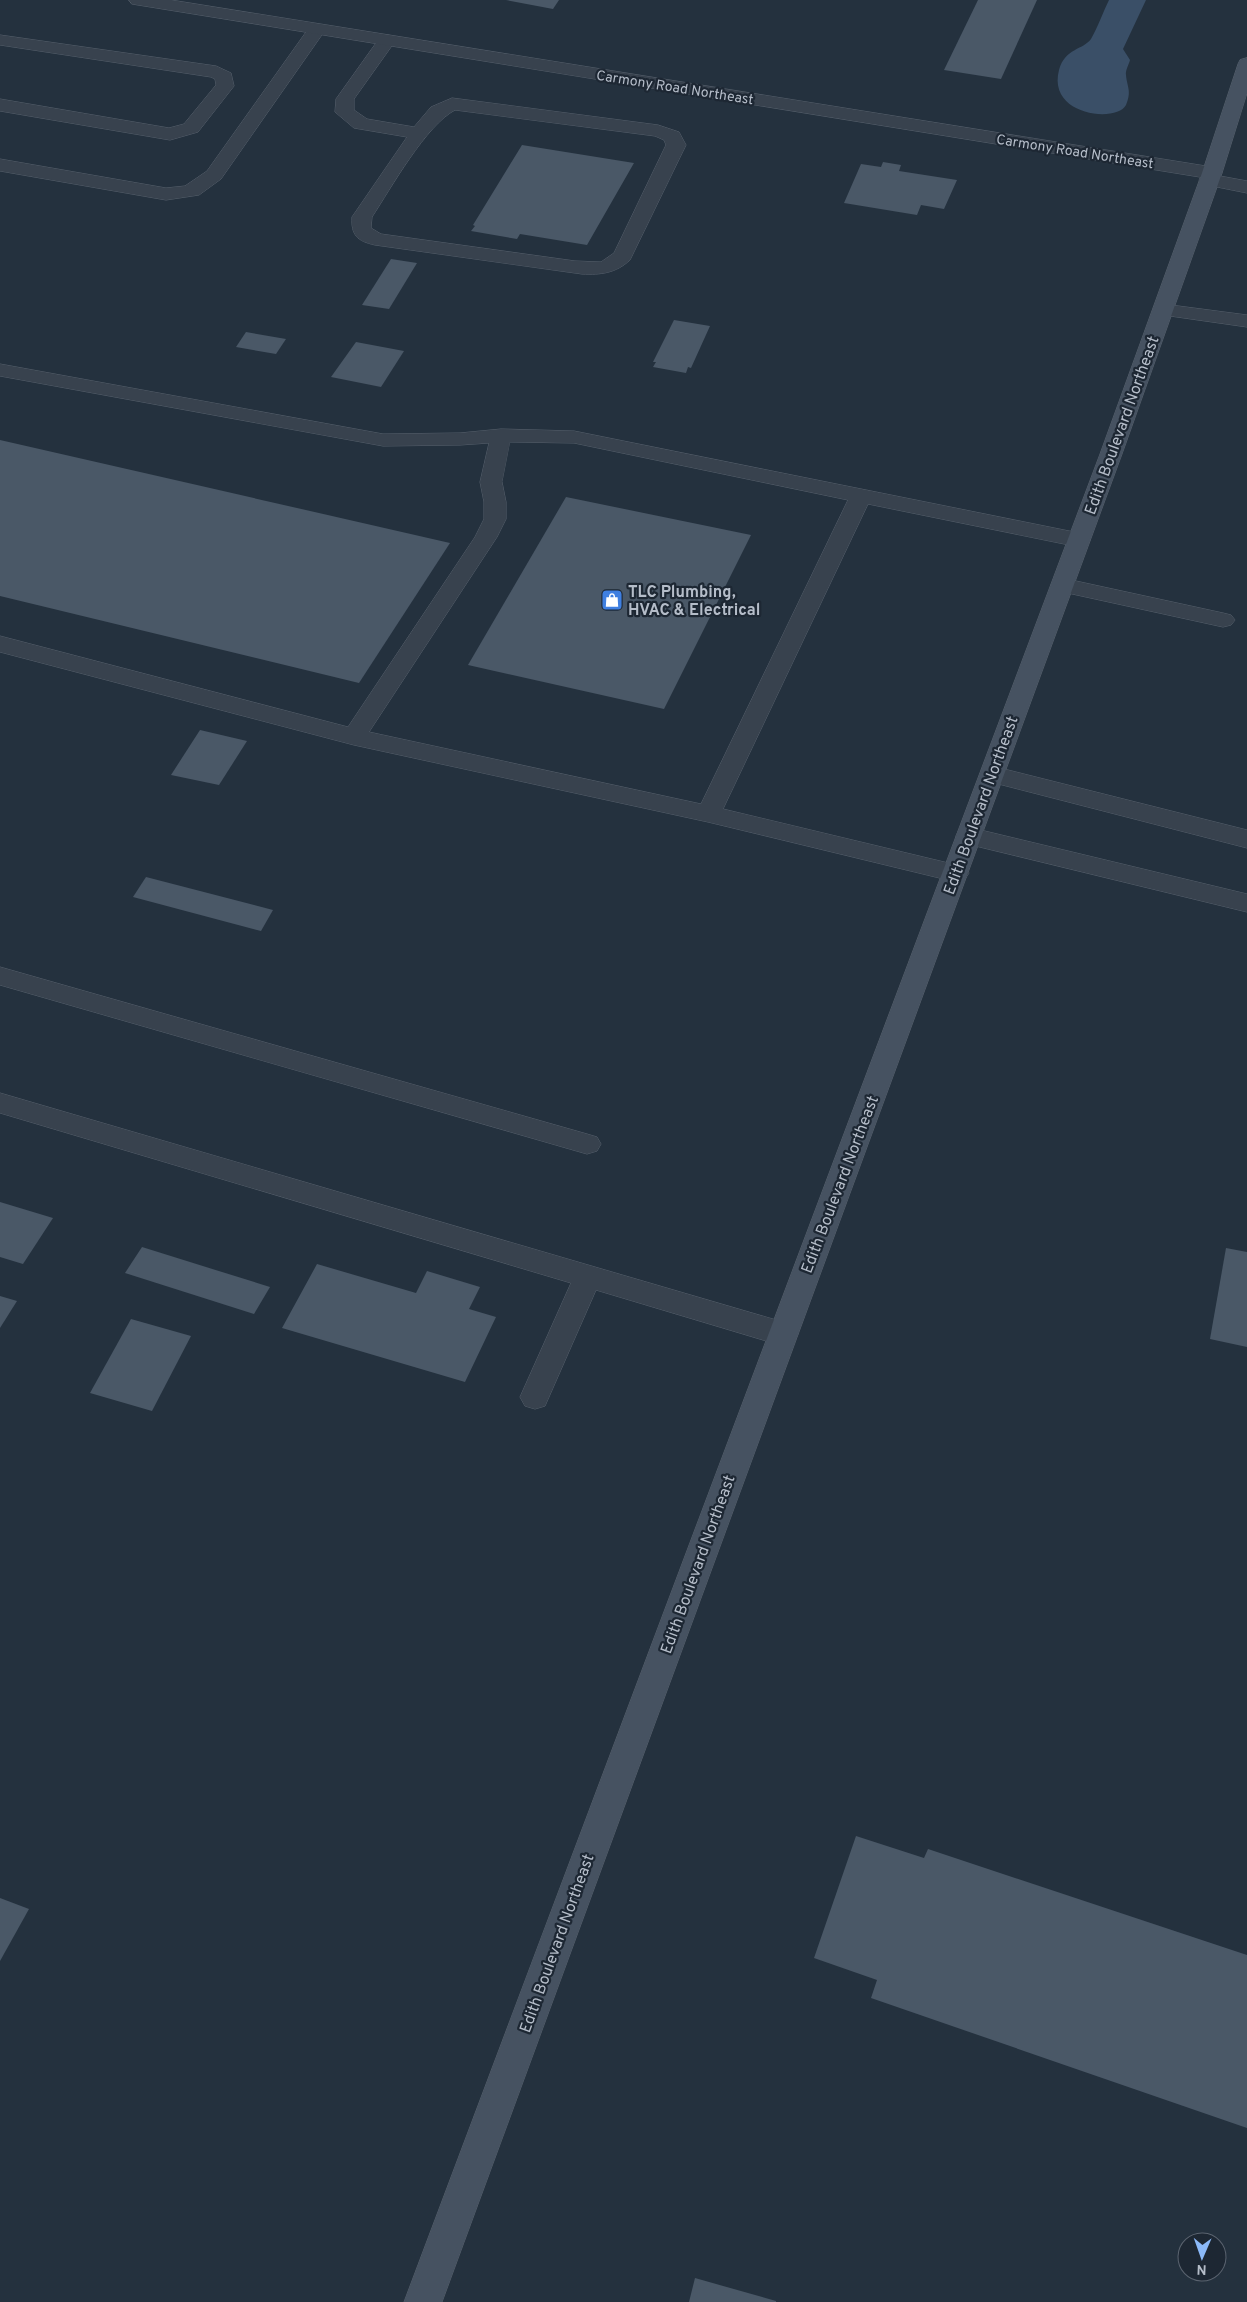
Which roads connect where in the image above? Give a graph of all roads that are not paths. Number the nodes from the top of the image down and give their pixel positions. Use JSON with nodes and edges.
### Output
{"nodes":[{"id":1,"x":138,"y":0,"type":"edge"},
{"id":2,"x":317,"y":29,"type":"junction"},
{"id":3,"x":0,"y":40,"type":"edge"},
{"id":4,"x":387,"y":40,"type":"junction"},
{"id":5,"x":1247,"y":64,"type":"edge"},
{"id":6,"x":0,"y":105,"type":"edge"},
{"id":7,"x":419,"y":133,"type":"junction"},
{"id":8,"x":0,"y":166,"type":"edge"},
{"id":9,"x":1210,"y":177,"type":"junction"},
{"id":10,"x":1247,"y":187,"type":"edge"},
{"id":11,"x":1163,"y":310,"type":"junction"},
{"id":12,"x":1247,"y":321,"type":"edge"},
{"id":13,"x":0,"y":370,"type":"edge"},
{"id":14,"x":501,"y":435,"type":"junction"},
{"id":15,"x":862,"y":496,"type":"junction"},
{"id":16,"x":1079,"y":540,"type":"junction"},
{"id":17,"x":1062,"y":585,"type":"junction"},
{"id":18,"x":1223,"y":620,"type":"dead end"},
{"id":19,"x":0,"y":644,"type":"edge"},
{"id":20,"x":354,"y":737,"type":"junction"},
{"id":21,"x":992,"y":774,"type":"junction"},
{"id":22,"x":708,"y":814,"type":"junction"},
{"id":23,"x":968,"y":836,"type":"junction"},
{"id":24,"x":1247,"y":839,"type":"edge"},
{"id":25,"x":956,"y":873,"type":"junction"},
{"id":26,"x":1247,"y":902,"type":"edge"},
{"id":27,"x":0,"y":976,"type":"edge"},
{"id":28,"x":0,"y":1103,"type":"edge"},
{"id":29,"x":587,"y":1144,"type":"dead end"},
{"id":30,"x":588,"y":1276,"type":"junction"},
{"id":31,"x":783,"y":1334,"type":"junction"},
{"id":32,"x":535,"y":1397,"type":"dead end"},
{"id":33,"x":422,"y":2302,"type":"edge"}],
"edges":[{"from":1,"to":2,"type":"street","name":"Carmony Road Northeast"},
{"from":2,"to":4,"type":"street","name":"Carmony Road Northeast"},
{"from":2,"to":8,"type":"street"},
{"from":3,"to":6,"type":"street"},
{"from":4,"to":7,"type":"street"},
{"from":4,"to":9,"type":"street","name":"Carmony Road Northeast"},
{"from":5,"to":9,"type":"street","name":"Edith Boulevard Northeast"},
{"from":7,"to":7,"type":"street"},
{"from":9,"to":10,"type":"street","name":"Carmony Road Northeast"},
{"from":9,"to":11,"type":"street","name":"Edith Boulevard Northeast"},
{"from":11,"to":12,"type":"street"},
{"from":11,"to":16,"type":"street","name":"Edith Boulevard Northeast"},
{"from":13,"to":14,"type":"street"},
{"from":14,"to":15,"type":"street"},
{"from":14,"to":20,"type":"street"},
{"from":15,"to":16,"type":"street"},
{"from":15,"to":22,"type":"street"},
{"from":16,"to":17,"type":"street","name":"Edith Boulevard Northeast"},
{"from":17,"to":18,"type":"street"},
{"from":17,"to":21,"type":"street","name":"Edith Boulevard Northeast"},
{"from":19,"to":20,"type":"street"},
{"from":20,"to":22,"type":"street"},
{"from":21,"to":23,"type":"street","name":"Edith Boulevard Northeast"},
{"from":21,"to":24,"type":"street"},
{"from":22,"to":25,"type":"street"},
{"from":23,"to":25,"type":"street","name":"Edith Boulevard Northeast"},
{"from":23,"to":26,"type":"street"},
{"from":25,"to":31,"type":"street","name":"Edith Boulevard Northeast"},
{"from":27,"to":29,"type":"street"},
{"from":28,"to":30,"type":"street"},
{"from":30,"to":31,"type":"street"},
{"from":30,"to":32,"type":"street"},
{"from":31,"to":33,"type":"street","name":"Edith Boulevard Northeast"}]}
